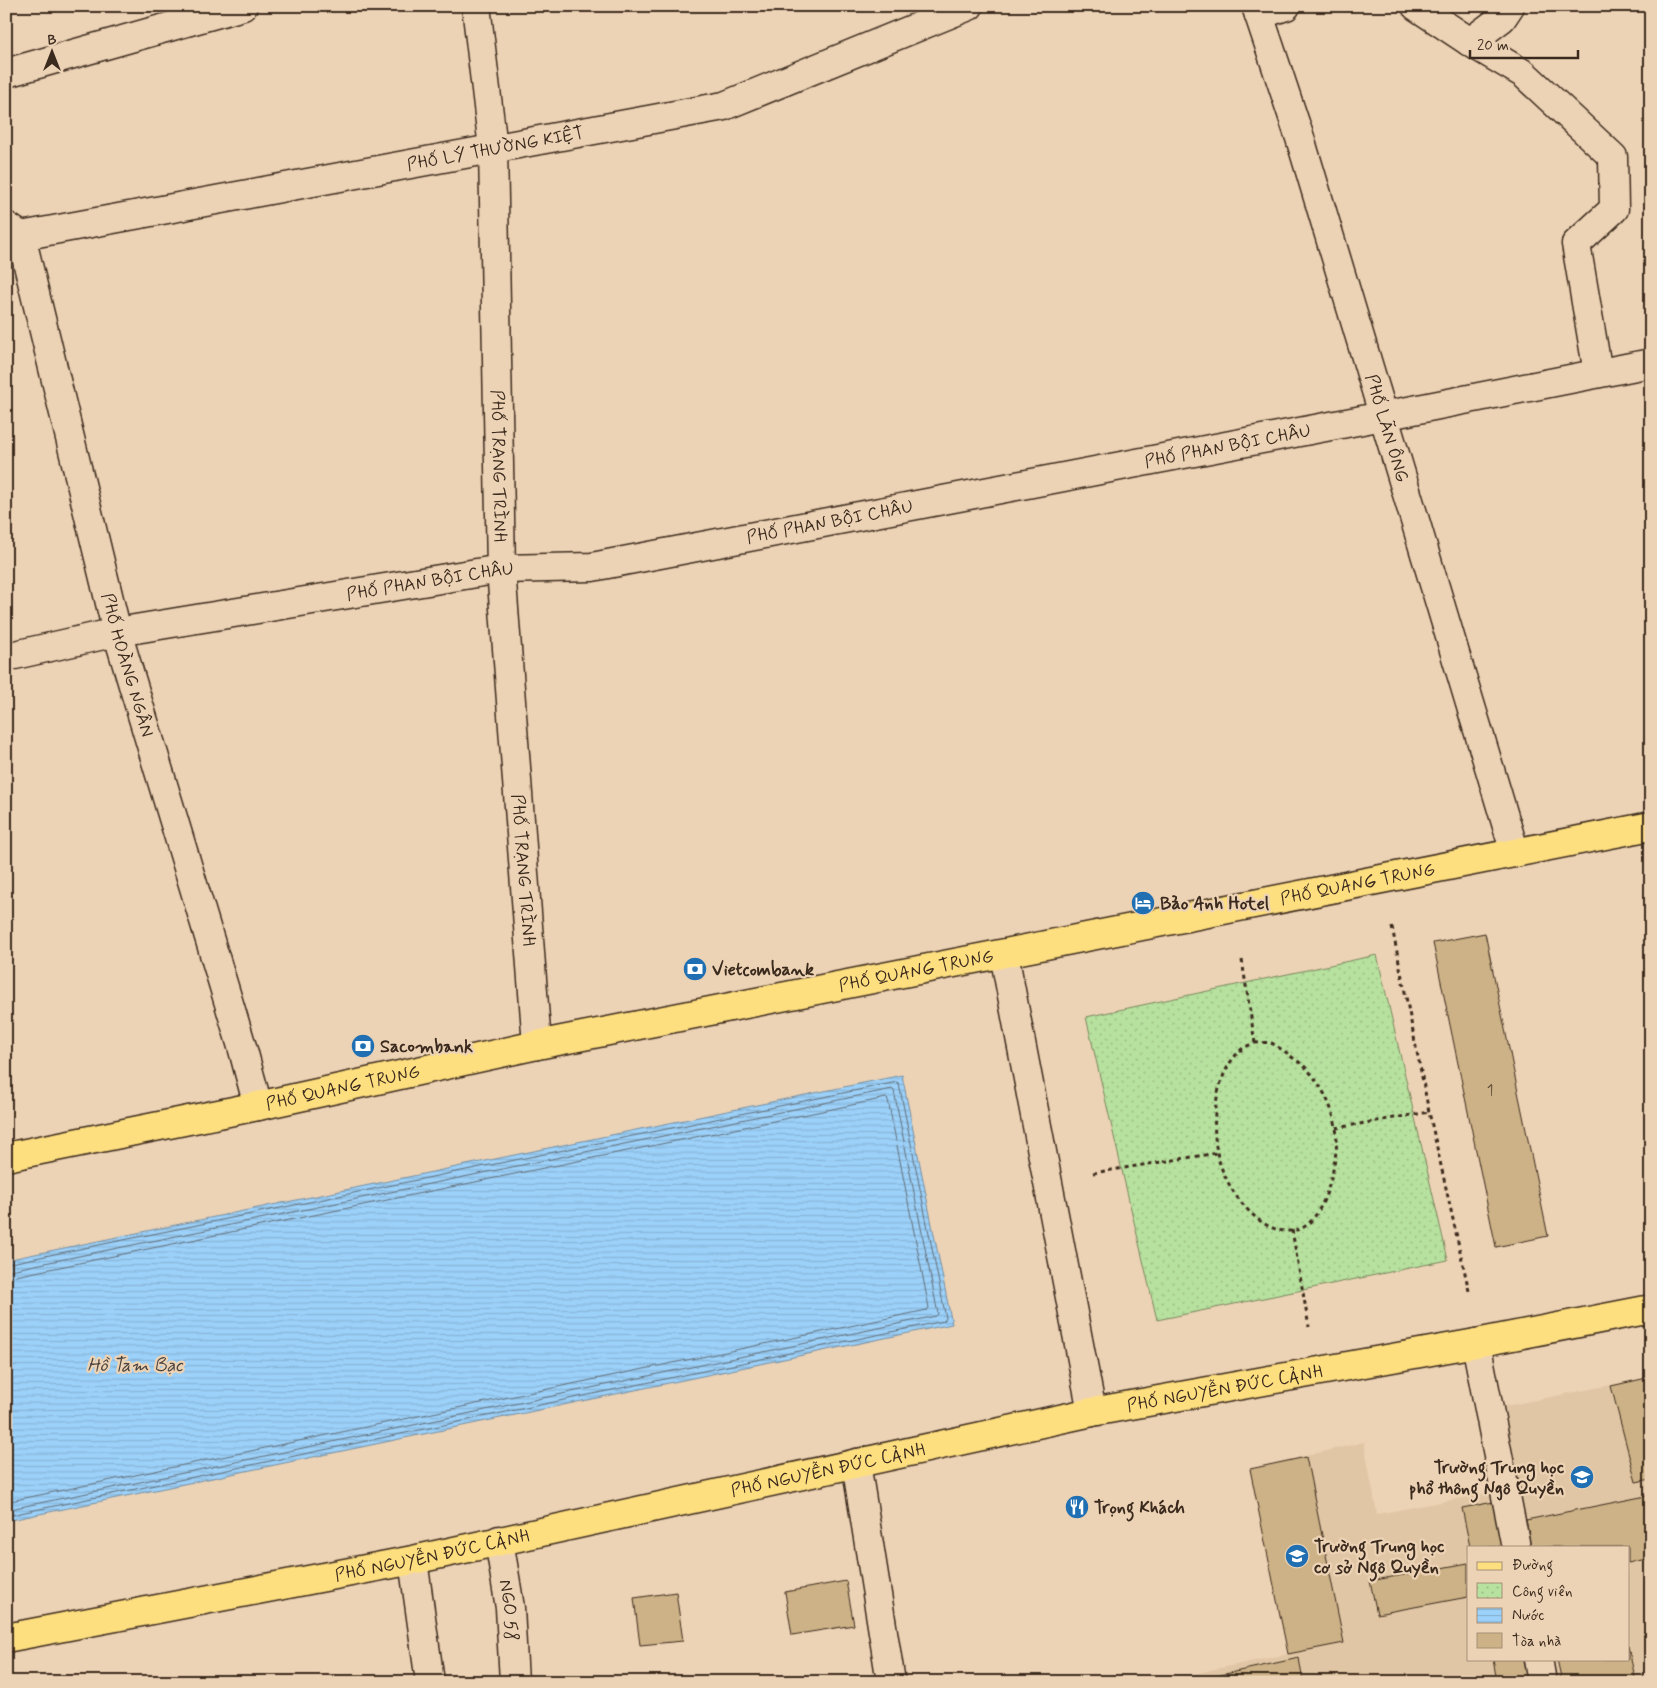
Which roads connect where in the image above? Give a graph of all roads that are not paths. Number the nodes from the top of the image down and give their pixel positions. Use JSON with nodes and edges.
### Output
{"nodes":[{"id":1,"x":243,"y":6,"type":"edge"},
{"id":2,"x":476,"y":6,"type":"edge"},
{"id":3,"x":969,"y":6,"type":"edge"},
{"id":4,"x":1286,"y":6,"type":"edge"},
{"id":5,"x":1416,"y":6,"type":"edge"},
{"id":6,"x":1510,"y":6,"type":"edge"},
{"id":7,"x":1257,"y":10,"type":"edge"},
{"id":8,"x":1470,"y":42,"type":"junction"},
{"id":9,"x":6,"y":73,"type":"edge"},
{"id":10,"x":493,"y":148,"type":"junction"},
{"id":11,"x":11,"y":234,"type":"edge"},
{"id":12,"x":1651,"y":363,"type":"edge"},
{"id":13,"x":1598,"y":373,"type":"junction"},
{"id":14,"x":1383,"y":416,"type":"junction"},
{"id":15,"x":501,"y":569,"type":"junction"},
{"id":16,"x":117,"y":632,"type":"junction"},
{"id":17,"x":6,"y":657,"type":"edge"},
{"id":18,"x":1651,"y":826,"type":"edge"},
{"id":19,"x":1515,"y":853,"type":"junction"},
{"id":20,"x":1004,"y":954,"type":"junction"},
{"id":21,"x":537,"y":1045,"type":"junction"},
{"id":22,"x":258,"y":1106,"type":"junction"},
{"id":23,"x":6,"y":1157,"type":"edge"},
{"id":24,"x":1651,"y":1309,"type":"edge"},
{"id":25,"x":1476,"y":1343,"type":"junction"},
{"id":26,"x":1092,"y":1412,"type":"junction"},
{"id":27,"x":856,"y":1463,"type":"junction"},
{"id":28,"x":498,"y":1540,"type":"junction"},
{"id":29,"x":1516,"y":1546,"type":"edge"},
{"id":30,"x":413,"y":1560,"type":"junction"},
{"id":31,"x":6,"y":1638,"type":"edge"},
{"id":32,"x":1538,"y":1660,"type":"edge"},
{"id":33,"x":430,"y":1682,"type":"edge"},
{"id":34,"x":514,"y":1682,"type":"edge"},
{"id":35,"x":890,"y":1682,"type":"edge"},
{"id":36,"x":1542,"y":1682,"type":"edge"}],
"edges":[{"from":1,"to":9,"type":"street"},
{"from":2,"to":10,"type":"street","name":"PHỐ TRẠNG TRÌNH"},
{"from":3,"to":10,"type":"street","name":"PHỐ LÝ THƯỜNG KIỆT"},
{"from":4,"to":7,"type":"street"},
{"from":5,"to":8,"type":"street"},
{"from":6,"to":8,"type":"street"},
{"from":7,"to":14,"type":"street","name":"PHỐ LÃN ÔNG"},
{"from":8,"to":13,"type":"street"},
{"from":10,"to":11,"type":"street","name":"PHỐ LÝ THƯỜNG KIỆT"},
{"from":10,"to":15,"type":"street","name":"PHỐ TRẠNG TRÌNH"},
{"from":11,"to":16,"type":"street","name":"PHỐ HOÀNG NGÂN"},
{"from":12,"to":13,"type":"street","name":"PHỐ PHAN BỘI CHÂU"},
{"from":13,"to":14,"type":"street","name":"PHỐ PHAN BỘI CHÂU"},
{"from":14,"to":15,"type":"street","name":"PHỐ PHAN BỘI CHÂU"},
{"from":14,"to":19,"type":"street","name":"PHỐ LÃN ÔNG"},
{"from":15,"to":16,"type":"street","name":"PHỐ PHAN BỘI CHÂU"},
{"from":15,"to":21,"type":"street","name":"PHỐ TRẠNG TRÌNH"},
{"from":16,"to":17,"type":"street","name":"PHỐ PHAN BỘI CHÂU"},
{"from":16,"to":22,"type":"street","name":"PHỐ HOÀNG NGÂN"},
{"from":18,"to":19,"type":"main road","name":"PHỐ QUANG TRUNG"},
{"from":19,"to":20,"type":"main road","name":"PHỐ QUANG TRUNG"},
{"from":20,"to":21,"type":"main road","name":"PHỐ QUANG TRUNG"},
{"from":20,"to":26,"type":"street"},
{"from":21,"to":22,"type":"main road","name":"PHỐ QUANG TRUNG"},
{"from":22,"to":23,"type":"main road","name":"PHỐ QUANG TRUNG"},
{"from":24,"to":25,"type":"main road","name":"PHỐ NGUYỄN ĐỨC CẢNH"},
{"from":25,"to":26,"type":"main road","name":"PHỐ NGUYỄN ĐỨC CẢNH"},
{"from":25,"to":29,"type":"street"},
{"from":26,"to":27,"type":"main road","name":"PHỐ NGUYỄN ĐỨC CẢNH"},
{"from":27,"to":28,"type":"main road","name":"PHỐ NGUYỄN ĐỨC CẢNH"},
{"from":27,"to":35,"type":"street"},
{"from":28,"to":30,"type":"main road","name":"PHỐ NGUYỄN ĐỨC CẢNH"},
{"from":28,"to":34,"type":"street","name":"NGO 58"},
{"from":30,"to":31,"type":"main road","name":"PHỐ NGUYỄN ĐỨC CẢNH"},
{"from":30,"to":33,"type":"street"},
{"from":32,"to":36,"type":"street"}]}
